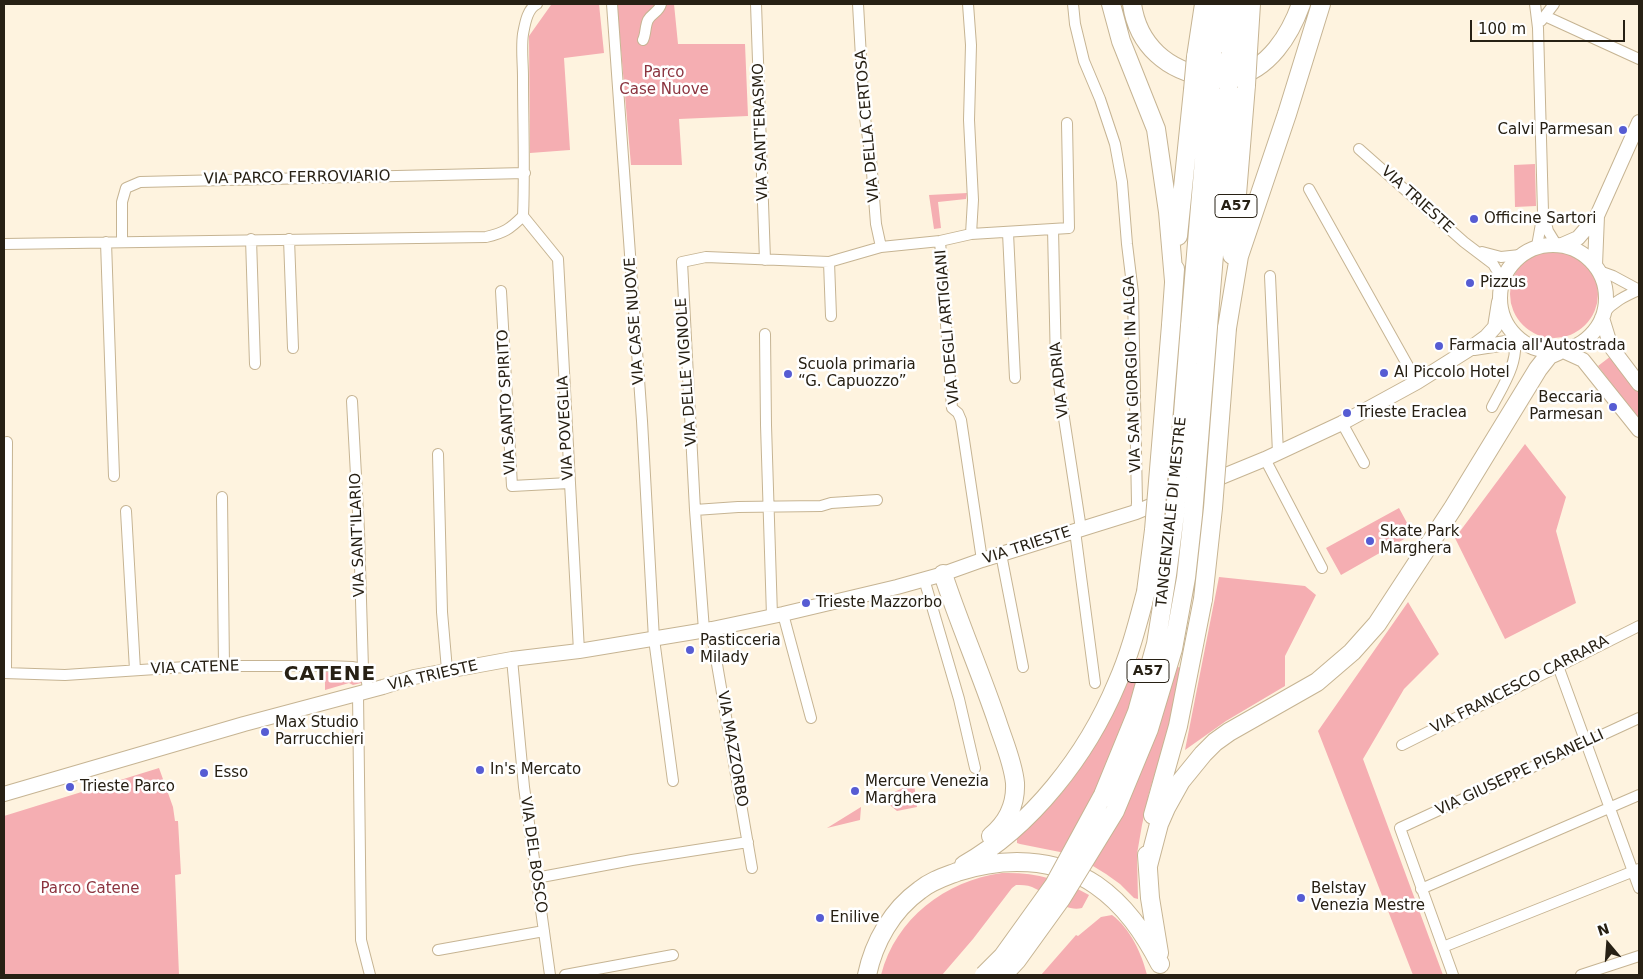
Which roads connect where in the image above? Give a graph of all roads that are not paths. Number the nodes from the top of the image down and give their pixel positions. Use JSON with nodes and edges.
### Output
{"nodes":[{"id":1,"x":537,"y":4,"type":"edge"},
{"id":2,"x":612,"y":4,"type":"edge"},
{"id":3,"x":661,"y":4,"type":"edge"},
{"id":4,"x":756,"y":4,"type":"edge"},
{"id":5,"x":858,"y":4,"type":"edge"},
{"id":6,"x":968,"y":4,"type":"edge"},
{"id":7,"x":1073,"y":4,"type":"edge"},
{"id":8,"x":1111,"y":4,"type":"edge"},
{"id":9,"x":1132,"y":4,"type":"edge"},
{"id":10,"x":1204,"y":4,"type":"edge"},
{"id":11,"x":1218,"y":4,"type":"edge"},
{"id":12,"x":1235,"y":4,"type":"edge"},
{"id":13,"x":1251,"y":4,"type":"edge"},
{"id":14,"x":1301,"y":4,"type":"edge"},
{"id":15,"x":1321,"y":4,"type":"edge"},
{"id":16,"x":1535,"y":4,"type":"edge"},
{"id":17,"x":1554,"y":4,"type":"edge"},
{"id":18,"x":1545,"y":16,"type":"junction"},
{"id":19,"x":1538,"y":28,"type":"junction"},
{"id":20,"x":643,"y":40,"type":"dead end"},
{"id":21,"x":1213,"y":55,"type":"junction"},
{"id":22,"x":1639,"y":59,"type":"edge"},
{"id":23,"x":1639,"y":122,"type":"edge"},
{"id":24,"x":1067,"y":123,"type":"dead end"},
{"id":25,"x":1359,"y":149,"type":"dead end"},
{"id":26,"x":525,"y":173,"type":"junction"},
{"id":27,"x":1309,"y":189,"type":"dead end"},
{"id":28,"x":1543,"y":212,"type":"junction"},
{"id":29,"x":523,"y":216,"type":"junction"},
{"id":30,"x":1597,"y":216,"type":"junction"},
{"id":31,"x":1053,"y":229,"type":"junction"},
{"id":32,"x":1008,"y":233,"type":"junction"},
{"id":33,"x":971,"y":234,"type":"junction"},
{"id":34,"x":251,"y":239,"type":"junction"},
{"id":35,"x":289,"y":239,"type":"junction"},
{"id":36,"x":940,"y":241,"type":"junction"},
{"id":37,"x":106,"y":242,"type":"junction"},
{"id":38,"x":122,"y":242,"type":"junction"},
{"id":39,"x":4,"y":244,"type":"edge"},
{"id":40,"x":1559,"y":245,"type":"junction"},
{"id":41,"x":1537,"y":246,"type":"junction"},
{"id":42,"x":881,"y":247,"type":"junction"},
{"id":43,"x":1476,"y":250,"type":"junction"},
{"id":44,"x":1520,"y":255,"type":"junction"},
{"id":45,"x":765,"y":260,"type":"junction"},
{"id":46,"x":829,"y":262,"type":"junction"},
{"id":47,"x":1597,"y":268,"type":"junction"},
{"id":48,"x":1270,"y":276,"type":"dead end"},
{"id":49,"x":1502,"y":279,"type":"junction"},
{"id":50,"x":1174,"y":281,"type":"junction"},
{"id":51,"x":1639,"y":290,"type":"edge"},
{"id":52,"x":501,"y":291,"type":"dead end"},
{"id":53,"x":1499,"y":302,"type":"junction"},
{"id":54,"x":831,"y":316,"type":"dead end"},
{"id":55,"x":1603,"y":316,"type":"junction"},
{"id":56,"x":1227,"y":328,"type":"junction"},
{"id":57,"x":765,"y":334,"type":"dead end"},
{"id":58,"x":1518,"y":340,"type":"junction"},
{"id":59,"x":293,"y":348,"type":"dead end"},
{"id":60,"x":1471,"y":348,"type":"junction"},
{"id":61,"x":1560,"y":350,"type":"junction"},
{"id":62,"x":255,"y":364,"type":"dead end"},
{"id":63,"x":1015,"y":378,"type":"dead end"},
{"id":64,"x":1417,"y":382,"type":"junction"},
{"id":65,"x":1639,"y":384,"type":"edge"},
{"id":66,"x":352,"y":401,"type":"dead end"},
{"id":67,"x":1492,"y":407,"type":"dead end"},
{"id":68,"x":1342,"y":423,"type":"junction"},
{"id":69,"x":1639,"y":430,"type":"edge"},
{"id":70,"x":7,"y":442,"type":"dead end"},
{"id":71,"x":1278,"y":453,"type":"junction"},
{"id":72,"x":438,"y":454,"type":"dead end"},
{"id":73,"x":1265,"y":460,"type":"junction"},
{"id":74,"x":1364,"y":464,"type":"dead end"},
{"id":75,"x":114,"y":476,"type":"dead end"},
{"id":76,"x":569,"y":483,"type":"junction"},
{"id":77,"x":222,"y":497,"type":"dead end"},
{"id":78,"x":877,"y":500,"type":"dead end"},
{"id":79,"x":768,"y":508,"type":"junction"},
{"id":80,"x":695,"y":510,"type":"junction"},
{"id":81,"x":126,"y":511,"type":"dead end"},
{"id":82,"x":1136,"y":512,"type":"junction"},
{"id":83,"x":1078,"y":530,"type":"junction"},
{"id":84,"x":1001,"y":554,"type":"junction"},
{"id":85,"x":982,"y":560,"type":"junction"},
{"id":86,"x":1322,"y":568,"type":"dead end"},
{"id":87,"x":943,"y":574,"type":"junction"},
{"id":88,"x":924,"y":579,"type":"junction"},
{"id":89,"x":777,"y":615,"type":"junction"},
{"id":90,"x":1639,"y":626,"type":"edge"},
{"id":91,"x":708,"y":630,"type":"junction"},
{"id":92,"x":654,"y":640,"type":"junction"},
{"id":93,"x":579,"y":651,"type":"junction"},
{"id":94,"x":512,"y":659,"type":"junction"},
{"id":95,"x":224,"y":666,"type":"junction"},
{"id":96,"x":1558,"y":666,"type":"junction"},
{"id":97,"x":1023,"y":667,"type":"dead end"},
{"id":98,"x":363,"y":669,"type":"junction"},
{"id":99,"x":135,"y":670,"type":"junction"},
{"id":100,"x":446,"y":670,"type":"junction"},
{"id":101,"x":5,"y":673,"type":"edge"},
{"id":102,"x":1095,"y":683,"type":"dead end"},
{"id":103,"x":363,"y":692,"type":"junction"},
{"id":104,"x":812,"y":718,"type":"dead end"},
{"id":105,"x":1639,"y":718,"type":"edge"},
{"id":106,"x":1586,"y":743,"type":"junction"},
{"id":107,"x":1402,"y":745,"type":"dead end"},
{"id":108,"x":975,"y":768,"type":"dead end"},
{"id":109,"x":673,"y":781,"type":"dead end"},
{"id":110,"x":4,"y":794,"type":"edge"},
{"id":111,"x":1639,"y":795,"type":"edge"},
{"id":112,"x":1610,"y":807,"type":"junction"},
{"id":113,"x":748,"y":842,"type":"junction"},
{"id":114,"x":1148,"y":866,"type":"junction"},
{"id":115,"x":752,"y":868,"type":"dead end"},
{"id":116,"x":1636,"y":870,"type":"edge"},
{"id":117,"x":536,"y":878,"type":"junction"},
{"id":118,"x":939,"y":879,"type":"junction"},
{"id":119,"x":1639,"y":888,"type":"edge"},
{"id":120,"x":1420,"y":889,"type":"junction"},
{"id":121,"x":544,"y":931,"type":"junction"},
{"id":122,"x":1442,"y":947,"type":"junction"},
{"id":123,"x":438,"y":950,"type":"dead end"},
{"id":124,"x":672,"y":955,"type":"dead end"},
{"id":125,"x":1637,"y":956,"type":"edge"},
{"id":126,"x":1162,"y":970,"type":"edge"},
{"id":127,"x":370,"y":975,"type":"edge"},
{"id":128,"x":550,"y":975,"type":"edge"},
{"id":129,"x":565,"y":975,"type":"edge"},
{"id":130,"x":867,"y":975,"type":"edge"},
{"id":131,"x":984,"y":975,"type":"edge"},
{"id":132,"x":1003,"y":975,"type":"edge"},
{"id":133,"x":1453,"y":975,"type":"edge"},
{"id":134,"x":1581,"y":975,"type":"edge"}],
"edges":[{"from":1,"to":26,"type":"street"},
{"from":2,"to":92,"type":"street","name":"VIA CASE NUOVE"},
{"from":3,"to":20,"type":"street"},
{"from":4,"to":45,"type":"street","name":"VIA SANT'ERASMO"},
{"from":5,"to":42,"type":"street","name":"VIA DELLA CERTOSA"},
{"from":6,"to":33,"type":"street"},
{"from":7,"to":82,"type":"street","name":"VIA SAN GIORGIO IN ALGA"},
{"from":8,"to":50,"type":"highway"},
{"from":9,"to":14,"type":"highway"},
{"from":10,"to":21,"type":"highway","number":"A57"},
{"from":11,"to":21,"type":"highway","name":"TANGENZIALE DI MESTRE","number":"A57"},
{"from":12,"to":21,"type":"highway","name":"TANGENZIALE DI MESTRE","number":"A57"},
{"from":13,"to":56,"type":"highway","number":"A57","bridge":true},
{"from":15,"to":56,"type":"highway"},
{"from":16,"to":19,"type":"street"},
{"from":17,"to":18,"type":"street"},
{"from":18,"to":19,"type":"street"},
{"from":18,"to":22,"type":"street"},
{"from":19,"to":28,"type":"street"},
{"from":21,"to":50,"type":"highway","number":"A57","bridge":true},
{"from":21,"to":131,"type":"highway","name":"TANGENZIALE DI MESTRE","number":"A57","bridge":true},
{"from":21,"to":132,"type":"highway","name":"TANGENZIALE DI MESTRE","number":"A57","bridge":true},
{"from":23,"to":30,"type":"street"},
{"from":24,"to":31,"type":"street","name":"VIA DELLE VIGNOLE"},
{"from":25,"to":43,"type":"street","name":"VIA TRIESTE"},
{"from":26,"to":29,"type":"street"},
{"from":26,"to":38,"type":"street","name":"VIA PARCO FERROVIARIO"},
{"from":27,"to":64,"type":"street"},
{"from":28,"to":40,"type":"street"},
{"from":28,"to":41,"type":"street"},
{"from":29,"to":35,"type":"street"},
{"from":29,"to":76,"type":"street","name":"VIA POVEGLIA"},
{"from":30,"to":40,"type":"street"},
{"from":30,"to":47,"type":"street"},
{"from":31,"to":32,"type":"street","name":"VIA DELLE VIGNOLE"},
{"from":31,"to":83,"type":"street","name":"VIA ADRIA"},
{"from":32,"to":33,"type":"street","name":"VIA DELLE VIGNOLE"},
{"from":32,"to":63,"type":"street"},
{"from":33,"to":36,"type":"street","name":"VIA DELLE VIGNOLE"},
{"from":34,"to":35,"type":"street"},
{"from":34,"to":38,"type":"street"},
{"from":34,"to":62,"type":"street"},
{"from":35,"to":59,"type":"street"},
{"from":36,"to":42,"type":"street","name":"VIA DELLE VIGNOLE"},
{"from":36,"to":85,"type":"street","name":"VIA DEGLI ARTIGIANI"},
{"from":37,"to":38,"type":"street"},
{"from":37,"to":39,"type":"street"},
{"from":37,"to":75,"type":"street"},
{"from":40,"to":41,"type":"street"},
{"from":40,"to":47,"type":"street"},
{"from":41,"to":44,"type":"street"},
{"from":42,"to":46,"type":"street","name":"VIA DELLE VIGNOLE"},
{"from":43,"to":44,"type":"street","name":"VIA TRIESTE"},
{"from":43,"to":49,"type":"street","name":"VIA TRIESTE"},
{"from":44,"to":49,"type":"street"},
{"from":45,"to":46,"type":"street","name":"VIA DELLE VIGNOLE"},
{"from":45,"to":80,"type":"street","name":"VIA DELLE VIGNOLE"},
{"from":46,"to":54,"type":"street"},
{"from":47,"to":51,"type":"street"},
{"from":47,"to":55,"type":"street"},
{"from":48,"to":71,"type":"street"},
{"from":49,"to":53,"type":"street"},
{"from":50,"to":118,"type":"highway","number":"A57","bridge":true},
{"from":51,"to":55,"type":"street"},
{"from":52,"to":76,"type":"street","name":"VIA SANTO SPIRITO"},
{"from":53,"to":58,"type":"street"},
{"from":53,"to":60,"type":"street","name":"VIA TRIESTE"},
{"from":55,"to":61,"type":"street"},
{"from":55,"to":65,"type":"street"},
{"from":56,"to":114,"type":"highway","bridge":true},
{"from":57,"to":79,"type":"street"},
{"from":58,"to":60,"type":"street","name":"VIA TRIESTE"},
{"from":58,"to":61,"type":"street"},
{"from":58,"to":67,"type":"street"},
{"from":60,"to":64,"type":"street","name":"VIA TRIESTE"},
{"from":61,"to":69,"type":"street"},
{"from":61,"to":114,"type":"highway"},
{"from":64,"to":68,"type":"street","name":"VIA TRIESTE"},
{"from":66,"to":98,"type":"street","name":"VIA SANT'ILARIO"},
{"from":68,"to":71,"type":"street","name":"VIA TRIESTE"},
{"from":68,"to":74,"type":"street"},
{"from":70,"to":101,"type":"street"},
{"from":71,"to":73,"type":"street","name":"VIA TRIESTE"},
{"from":72,"to":100,"type":"street"},
{"from":73,"to":82,"type":"street","name":"VIA TRIESTE"},
{"from":73,"to":86,"type":"street"},
{"from":76,"to":93,"type":"street","name":"VIA POVEGLIA"},
{"from":77,"to":95,"type":"street"},
{"from":78,"to":79,"type":"street"},
{"from":79,"to":80,"type":"street"},
{"from":79,"to":89,"type":"street"},
{"from":80,"to":91,"type":"street","name":"VIA DELLE VIGNOLE"},
{"from":81,"to":99,"type":"street"},
{"from":82,"to":83,"type":"street","name":"VIA TRIESTE"},
{"from":83,"to":84,"type":"street","name":"VIA TRIESTE"},
{"from":83,"to":102,"type":"street","name":"VIA ADRIA"},
{"from":84,"to":85,"type":"street","name":"VIA TRIESTE"},
{"from":84,"to":97,"type":"street"},
{"from":85,"to":87,"type":"street","name":"VIA TRIESTE"},
{"from":87,"to":88,"type":"street","name":"VIA TRIESTE"},
{"from":87,"to":118,"type":"highway"},
{"from":88,"to":89,"type":"street","name":"VIA TRIESTE"},
{"from":88,"to":108,"type":"street"},
{"from":89,"to":91,"type":"street","name":"VIA TRIESTE"},
{"from":89,"to":104,"type":"street"},
{"from":90,"to":96,"type":"street","name":"VIA FRANCESCO CARRARA"},
{"from":91,"to":92,"type":"street","name":"VIA TRIESTE"},
{"from":91,"to":113,"type":"street","name":"VIA MAZZORBO"},
{"from":92,"to":93,"type":"street","name":"VIA TRIESTE"},
{"from":92,"to":109,"type":"street","name":"VIA CASE NUOVE"},
{"from":93,"to":94,"type":"street","name":"VIA TRIESTE"},
{"from":94,"to":100,"type":"street","name":"VIA TRIESTE"},
{"from":94,"to":117,"type":"street","name":"VIA DEL BOSCO"},
{"from":95,"to":98,"type":"street","name":"VIA CATENE"},
{"from":95,"to":99,"type":"street","name":"VIA CATENE"},
{"from":96,"to":106,"type":"street"},
{"from":96,"to":107,"type":"street","name":"VIA FRANCESCO CARRARA"},
{"from":98,"to":103,"type":"street"},
{"from":99,"to":101,"type":"street","name":"VIA CATENE"},
{"from":100,"to":103,"type":"street","name":"VIA TRIESTE"},
{"from":103,"to":110,"type":"street","name":"VIA TRIESTE"},
{"from":103,"to":127,"type":"street"},
{"from":105,"to":106,"type":"street","name":"VIA GIUSEPPE PISANELLI"},
{"from":106,"to":112,"type":"street"},
{"from":106,"to":120,"type":"street","name":"VIA GIUSEPPE PISANELLI"},
{"from":111,"to":112,"type":"street"},
{"from":112,"to":116,"type":"street"},
{"from":112,"to":120,"type":"street"},
{"from":113,"to":115,"type":"street","name":"VIA MAZZORBO"},
{"from":113,"to":117,"type":"street"},
{"from":114,"to":126,"type":"highway"},
{"from":116,"to":119,"type":"street"},
{"from":116,"to":122,"type":"street"},
{"from":117,"to":121,"type":"street","name":"VIA DEL BOSCO"},
{"from":118,"to":126,"type":"highway"},
{"from":118,"to":130,"type":"highway"},
{"from":120,"to":122,"type":"street"},
{"from":121,"to":123,"type":"street","name":"VIA DEL BOSCO"},
{"from":121,"to":128,"type":"street","name":"VIA DEL BOSCO"},
{"from":122,"to":133,"type":"street"},
{"from":124,"to":129,"type":"street"},
{"from":125,"to":134,"type":"street"}]}
